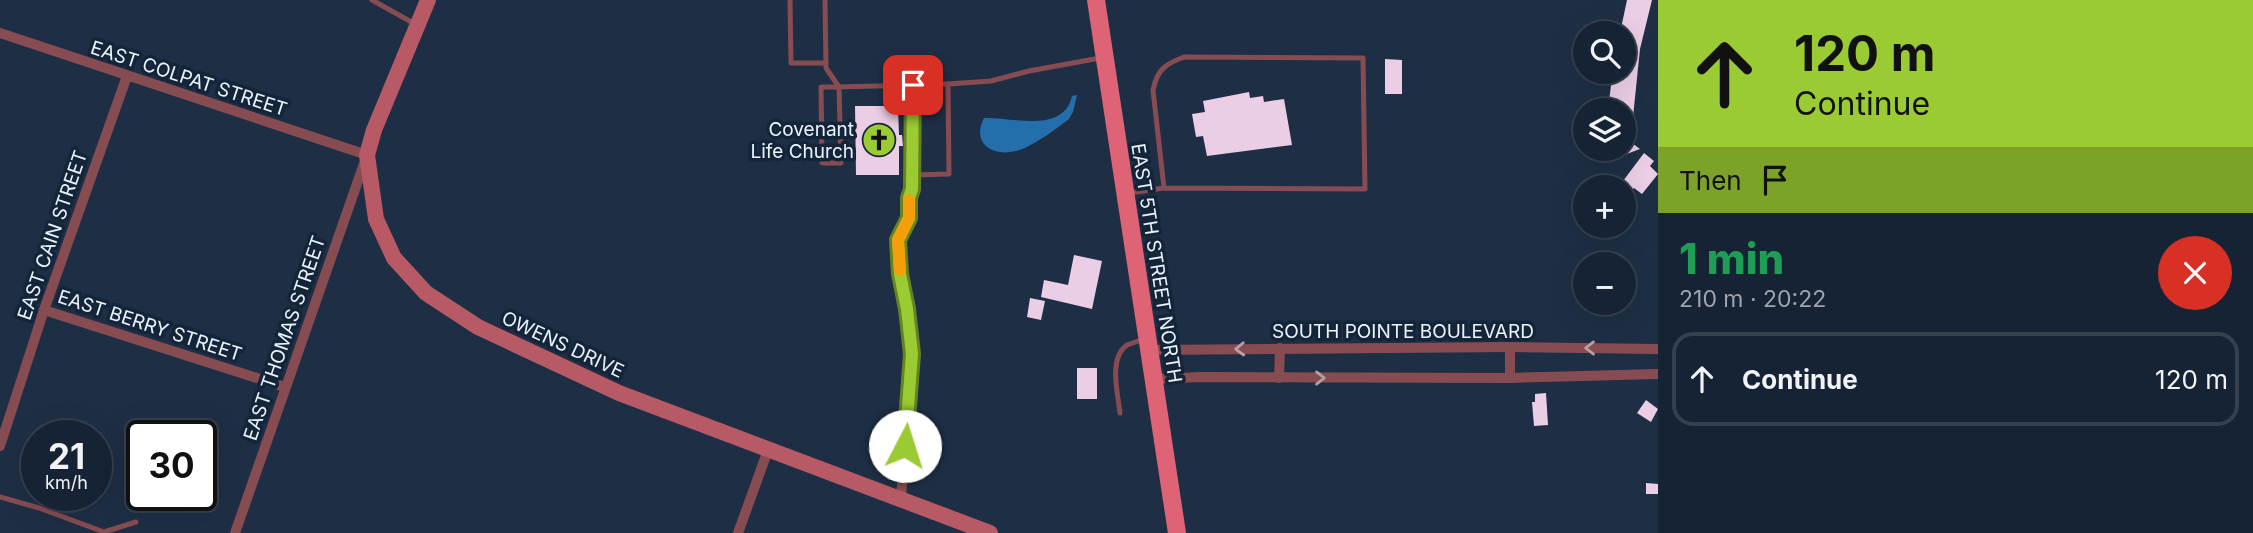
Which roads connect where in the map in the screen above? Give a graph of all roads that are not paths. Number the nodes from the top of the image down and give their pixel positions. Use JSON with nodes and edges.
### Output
{"nodes":[{"id":1,"x":372,"y":0,"type":"edge"},
{"id":2,"x":428,"y":0,"type":"edge"},
{"id":3,"x":790,"y":0,"type":"edge"},
{"id":4,"x":825,"y":0,"type":"edge"},
{"id":5,"x":1096,"y":0,"type":"edge"},
{"id":6,"x":417,"y":26,"type":"junction"},
{"id":7,"x":0,"y":33,"type":"edge"},
{"id":8,"x":1104,"y":57,"type":"junction"},
{"id":9,"x":826,"y":63,"type":"junction"},
{"id":10,"x":127,"y":76,"type":"junction"},
{"id":11,"x":948,"y":83,"type":"junction"},
{"id":12,"x":913,"y":85,"type":"junction"},
{"id":13,"x":839,"y":87,"type":"junction"},
{"id":14,"x":367,"y":155,"type":"junction"},
{"id":15,"x":913,"y":175,"type":"junction"},
{"id":16,"x":1164,"y":188,"type":"junction"},
{"id":17,"x":1125,"y":194,"type":"junction"},
{"id":18,"x":898,"y":240,"type":"joint"},
{"id":19,"x":44,"y":310,"type":"junction"},
{"id":20,"x":1148,"y":344,"type":"junction"},
{"id":21,"x":1510,"y":347,"type":"junction"},
{"id":22,"x":1280,"y":348,"type":"junction"},
{"id":23,"x":1658,"y":349,"type":"edge"},
{"id":24,"x":1658,"y":374,"type":"edge"},
{"id":25,"x":1279,"y":378,"type":"junction"},
{"id":26,"x":1510,"y":378,"type":"junction"},
{"id":27,"x":1153,"y":379,"type":"junction"},
{"id":28,"x":285,"y":387,"type":"junction"},
{"id":29,"x":1120,"y":413,"type":"dead end"},
{"id":30,"x":0,"y":446,"type":"edge"},
{"id":31,"x":768,"y":450,"type":"junction"},
{"id":32,"x":0,"y":497,"type":"edge"},
{"id":33,"x":901,"y":498,"type":"junction"},
{"id":34,"x":136,"y":522,"type":"dead end"},
{"id":35,"x":235,"y":533,"type":"edge"},
{"id":36,"x":738,"y":533,"type":"edge"},
{"id":37,"x":990,"y":533,"type":"edge"},
{"id":38,"x":1177,"y":533,"type":"edge"}],
"edges":[{"from":1,"to":6,"type":"lane"},
{"from":2,"to":6,"type":"street","name":"OWENS DRIVE"},
{"from":3,"to":9,"type":"lane"},
{"from":4,"to":9,"type":"lane"},
{"from":5,"to":8,"type":"main road","name":"EAST 5TH STREET NORTH"},
{"from":6,"to":14,"type":"street","name":"OWENS DRIVE"},
{"from":7,"to":10,"type":"street","name":"EAST COLPAT STREET"},
{"from":8,"to":11,"type":"lane"},
{"from":8,"to":17,"type":"main road","name":"EAST 5TH STREET NORTH"},
{"from":9,"to":13,"type":"lane"},
{"from":10,"to":14,"type":"street","name":"EAST COLPAT STREET"},
{"from":10,"to":19,"type":"street","name":"EAST CAIN STREET"},
{"from":11,"to":12,"type":"lane"},
{"from":11,"to":15,"type":"lane"},
{"from":12,"to":13,"type":"lane"},
{"from":12,"to":15,"type":"lane"},
{"from":13,"to":13,"type":"lane"},
{"from":14,"to":28,"type":"street","name":"EAST THOMAS STREET"},
{"from":14,"to":31,"type":"street","name":"OWENS DRIVE"},
{"from":15,"to":18,"type":"lane"},
{"from":16,"to":16,"type":"lane"},
{"from":16,"to":17,"type":"lane"},
{"from":17,"to":20,"type":"main road","name":"EAST 5TH STREET NORTH"},
{"from":18,"to":33,"type":"street"},
{"from":19,"to":28,"type":"street","name":"EAST BERRY STREET"},
{"from":19,"to":30,"type":"street","name":"EAST CAIN STREET"},
{"from":22,"to":20,"type":"street","name":"SOUTH POINTE BOULEVARD","one_way":true},
{"from":20,"to":27,"type":"main road","name":"EAST 5TH STREET NORTH"},
{"from":20,"to":29,"type":"lane"},
{"from":21,"to":22,"type":"street","name":"SOUTH POINTE BOULEVARD"},
{"from":23,"to":21,"type":"street","name":"SOUTH POINTE BOULEVARD","one_way":true},
{"from":21,"to":26,"type":"street"},
{"from":22,"to":25,"type":"street"},
{"from":24,"to":26,"type":"street"},
{"from":25,"to":26,"type":"street","one_way":true},
{"from":25,"to":27,"type":"street"},
{"from":27,"to":38,"type":"main road","name":"EAST 5TH STREET NORTH"},
{"from":28,"to":35,"type":"street","name":"EAST THOMAS STREET"},
{"from":31,"to":33,"type":"street","name":"OWENS DRIVE"},
{"from":31,"to":36,"type":"street"},
{"from":32,"to":34,"type":"lane"},
{"from":33,"to":37,"type":"street","name":"OWENS DRIVE"}]}
